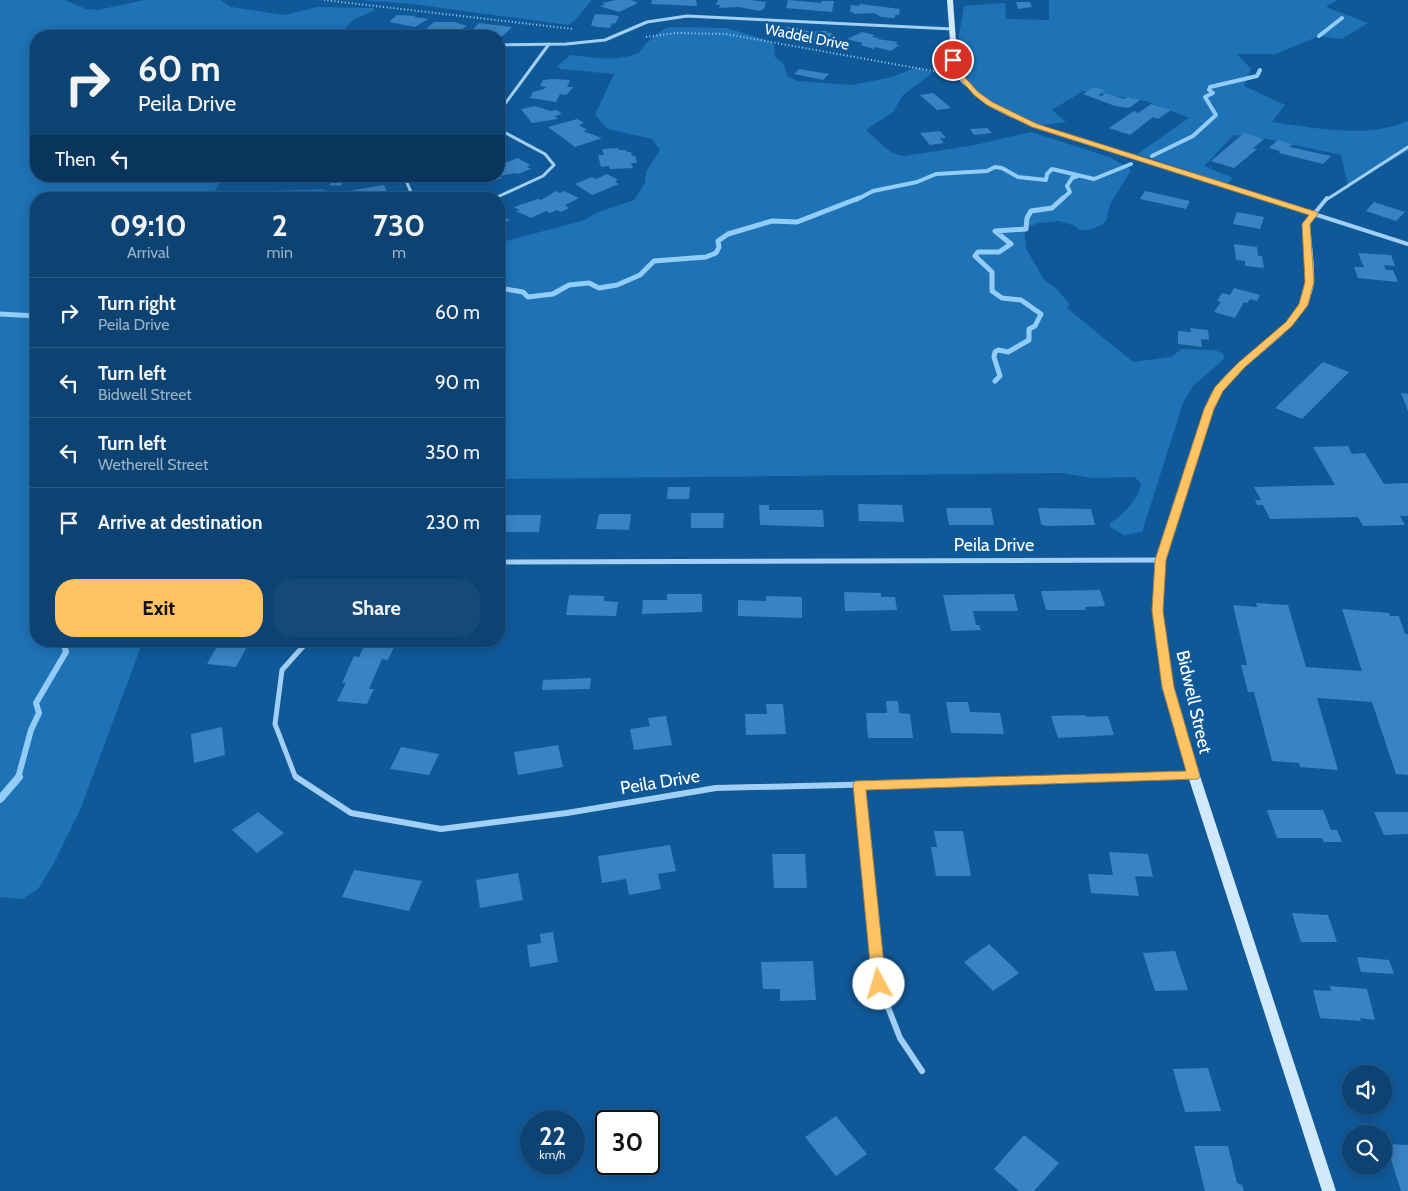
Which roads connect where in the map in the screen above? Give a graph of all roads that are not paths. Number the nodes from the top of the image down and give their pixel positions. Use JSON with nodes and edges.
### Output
{"nodes":[{"id":1,"x":950,"y":0,"type":"edge"},
{"id":2,"x":952,"y":29,"type":"junction"},
{"id":3,"x":549,"y":44,"type":"junction"},
{"id":4,"x":505,"y":45,"type":"edge"},
{"id":5,"x":505,"y":104,"type":"edge"},
{"id":6,"x":505,"y":133,"type":"edge"},
{"id":7,"x":1408,"y":147,"type":"edge"},
{"id":8,"x":505,"y":193,"type":"edge"},
{"id":9,"x":1314,"y":214,"type":"junction"},
{"id":10,"x":1408,"y":244,"type":"edge"},
{"id":11,"x":1160,"y":560,"type":"junction"},
{"id":12,"x":505,"y":562,"type":"edge"},
{"id":13,"x":303,"y":647,"type":"edge"},
{"id":14,"x":1194,"y":776,"type":"junction"},
{"id":15,"x":859,"y":785,"type":"junction"},
{"id":16,"x":922,"y":1071,"type":"dead end"},
{"id":17,"x":1329,"y":1191,"type":"edge"}],
"edges":[{"from":1,"to":2,"type":"street"},
{"from":2,"to":3,"type":"street"},
{"from":2,"to":9,"type":"street"},
{"from":3,"to":4,"type":"street"},
{"from":3,"to":5,"type":"street"},
{"from":6,"to":8,"type":"street"},
{"from":7,"to":9,"type":"street","name":"Bidwell Street"},
{"from":9,"to":10,"type":"street"},
{"from":9,"to":11,"type":"street","name":"Bidwell Street"},
{"from":11,"to":12,"type":"street","name":"Peila Drive"},
{"from":11,"to":14,"type":"street","name":"Bidwell Street"},
{"from":13,"to":15,"type":"street","name":"Peila Drive"},
{"from":14,"to":15,"type":"street","name":"Peila Drive"},
{"from":14,"to":17,"type":"street","name":"Bidwell Street"},
{"from":15,"to":16,"type":"street"}]}
